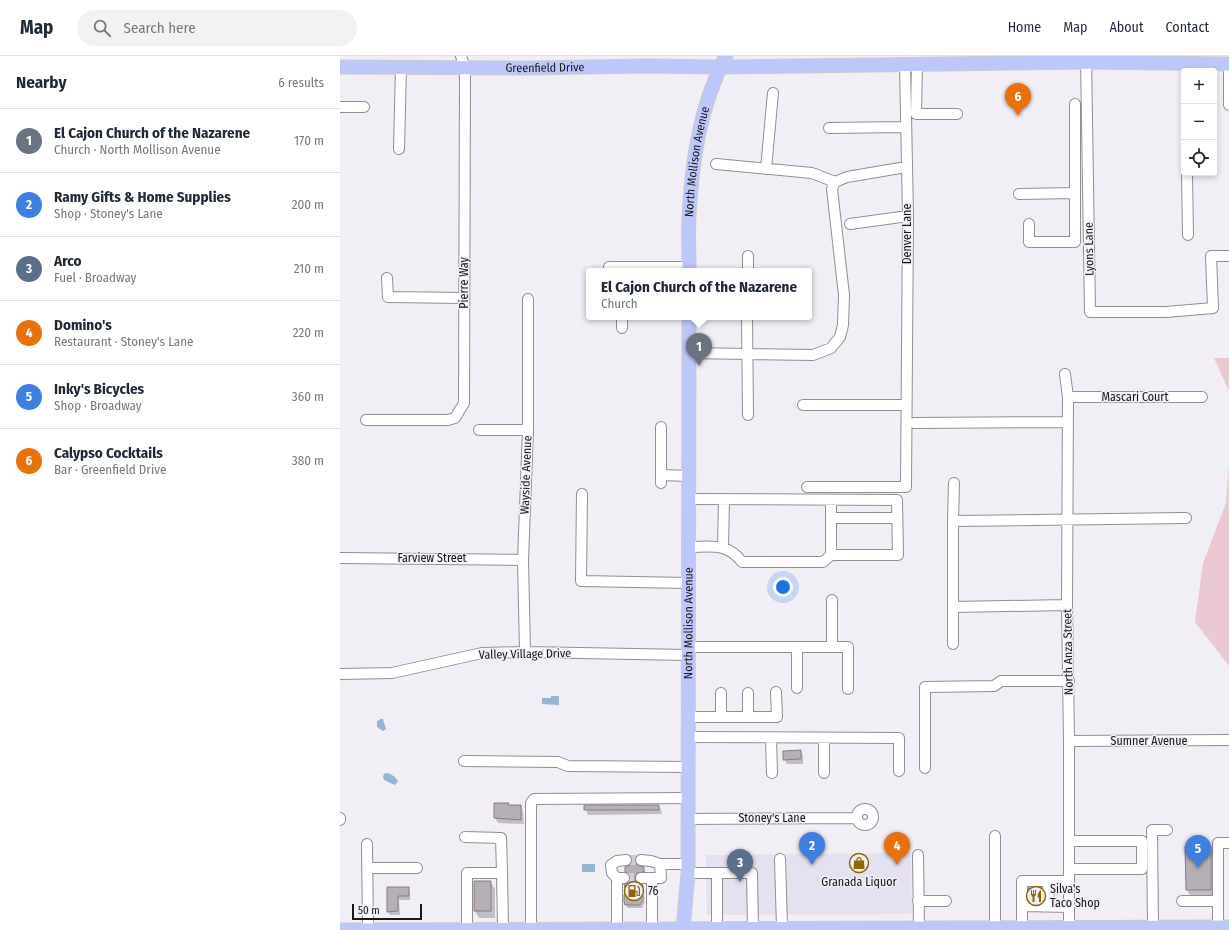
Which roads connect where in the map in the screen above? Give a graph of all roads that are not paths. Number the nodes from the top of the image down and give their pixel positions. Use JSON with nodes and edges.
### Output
{"nodes":[{"id":1,"x":1086,"y":59,"type":"edge"},
{"id":2,"x":993,"y":60,"type":"edge"},
{"id":3,"x":647,"y":61,"type":"edge"},
{"id":4,"x":724,"y":61,"type":"edge"},
{"id":5,"x":463,"y":62,"type":"edge"},
{"id":6,"x":1224,"y":62,"type":"edge"},
{"id":7,"x":911,"y":64,"type":"junction"},
{"id":8,"x":340,"y":67,"type":"edge"},
{"id":9,"x":401,"y":67,"type":"junction"},
{"id":10,"x":1188,"y":68,"type":"edge"},
{"id":11,"x":773,"y":93,"type":"dead end"},
{"id":12,"x":1074,"y":104,"type":"dead end"},
{"id":13,"x":1229,"y":105,"type":"edge"},
{"id":14,"x":340,"y":107,"type":"edge"},
{"id":15,"x":364,"y":107,"type":"dead end"},
{"id":16,"x":957,"y":114,"type":"dead end"},
{"id":17,"x":906,"y":126,"type":"junction"},
{"id":18,"x":829,"y":128,"type":"dead end"},
{"id":19,"x":399,"y":149,"type":"dead end"},
{"id":20,"x":716,"y":164,"type":"dead end"},
{"id":21,"x":906,"y":167,"type":"junction"},
{"id":22,"x":766,"y":169,"type":"junction"},
{"id":23,"x":1187,"y":176,"type":"edge"},
{"id":24,"x":835,"y":182,"type":"junction"},
{"id":25,"x":1019,"y":194,"type":"dead end"},
{"id":26,"x":1074,"y":194,"type":"junction"},
{"id":27,"x":908,"y":216,"type":"junction"},
{"id":28,"x":850,"y":224,"type":"dead end"},
{"id":29,"x":1029,"y":224,"type":"dead end"},
{"id":30,"x":1188,"y":234,"type":"dead end"},
{"id":31,"x":748,"y":256,"type":"dead end"},
{"id":32,"x":1229,"y":256,"type":"edge"},
{"id":33,"x":609,"y":267,"type":"dead end"},
{"id":34,"x":649,"y":268,"type":"edge"},
{"id":35,"x":689,"y":268,"type":"edge"},
{"id":36,"x":748,"y":268,"type":"edge"},
{"id":37,"x":387,"y":278,"type":"dead end"},
{"id":38,"x":464,"y":298,"type":"junction"},
{"id":39,"x":528,"y":299,"type":"dead end"},
{"id":40,"x":622,"y":320,"type":"edge"},
{"id":41,"x":689,"y":320,"type":"edge"},
{"id":42,"x":748,"y":320,"type":"edge"},
{"id":43,"x":622,"y":328,"type":"dead end"},
{"id":44,"x":689,"y":353,"type":"junction"},
{"id":45,"x":747,"y":354,"type":"junction"},
{"id":46,"x":1065,"y":374,"type":"dead end"},
{"id":47,"x":1068,"y":397,"type":"junction"},
{"id":48,"x":1202,"y":397,"type":"dead end"},
{"id":49,"x":803,"y":405,"type":"dead end"},
{"id":50,"x":906,"y":405,"type":"junction"},
{"id":51,"x":748,"y":415,"type":"dead end"},
{"id":52,"x":366,"y":420,"type":"dead end"},
{"id":53,"x":1068,"y":422,"type":"junction"},
{"id":54,"x":914,"y":423,"type":"dead end"},
{"id":55,"x":661,"y":426,"type":"dead end"},
{"id":56,"x":479,"y":430,"type":"dead end"},
{"id":57,"x":528,"y":430,"type":"junction"},
{"id":58,"x":688,"y":476,"type":"junction"},
{"id":59,"x":954,"y":483,"type":"dead end"},
{"id":60,"x":807,"y":487,"type":"dead end"},
{"id":61,"x":582,"y":494,"type":"dead end"},
{"id":62,"x":688,"y":499,"type":"junction"},
{"id":63,"x":724,"y":499,"type":"junction"},
{"id":64,"x":832,"y":500,"type":"junction"},
{"id":65,"x":832,"y":518,"type":"junction"},
{"id":66,"x":897,"y":518,"type":"junction"},
{"id":67,"x":1186,"y":518,"type":"dead end"},
{"id":68,"x":953,"y":520,"type":"junction"},
{"id":69,"x":1067,"y":520,"type":"junction"},
{"id":70,"x":688,"y":547,"type":"junction"},
{"id":71,"x":723,"y":547,"type":"junction"},
{"id":72,"x":832,"y":555,"type":"junction"},
{"id":73,"x":340,"y":558,"type":"edge"},
{"id":74,"x":523,"y":560,"type":"junction"},
{"id":75,"x":688,"y":583,"type":"junction"},
{"id":76,"x":832,"y":600,"type":"dead end"},
{"id":77,"x":1067,"y":605,"type":"junction"},
{"id":78,"x":953,"y":607,"type":"junction"},
{"id":79,"x":953,"y":644,"type":"dead end"},
{"id":80,"x":797,"y":647,"type":"junction"},
{"id":81,"x":832,"y":647,"type":"junction"},
{"id":82,"x":688,"y":651,"type":"junction"},
{"id":83,"x":525,"y":652,"type":"junction"},
{"id":84,"x":340,"y":674,"type":"edge"},
{"id":85,"x":1068,"y":682,"type":"junction"},
{"id":86,"x":797,"y":688,"type":"dead end"},
{"id":87,"x":848,"y":689,"type":"dead end"},
{"id":88,"x":776,"y":692,"type":"dead end"},
{"id":89,"x":721,"y":693,"type":"dead end"},
{"id":90,"x":748,"y":693,"type":"dead end"},
{"id":91,"x":688,"y":717,"type":"junction"},
{"id":92,"x":721,"y":717,"type":"junction"},
{"id":93,"x":748,"y":717,"type":"junction"},
{"id":94,"x":688,"y":737,"type":"junction"},
{"id":95,"x":771,"y":738,"type":"junction"},
{"id":96,"x":824,"y":738,"type":"junction"},
{"id":97,"x":1229,"y":740,"type":"edge"},
{"id":98,"x":1069,"y":741,"type":"junction"},
{"id":99,"x":464,"y":761,"type":"dead end"},
{"id":100,"x":688,"y":767,"type":"junction"},
{"id":101,"x":925,"y":768,"type":"dead end"},
{"id":102,"x":899,"y":771,"type":"dead end"},
{"id":103,"x":772,"y":773,"type":"dead end"},
{"id":104,"x":824,"y":773,"type":"dead end"},
{"id":105,"x":688,"y":798,"type":"junction"},
{"id":106,"x":856,"y":818,"type":"dead end"},
{"id":107,"x":688,"y":819,"type":"junction"},
{"id":108,"x":1166,"y":830,"type":"dead end"},
{"id":109,"x":995,"y":836,"type":"dead end"},
{"id":110,"x":465,"y":837,"type":"dead end"},
{"id":111,"x":1069,"y":841,"type":"junction"},
{"id":112,"x":1229,"y":843,"type":"edge"},
{"id":113,"x":367,"y":844,"type":"dead end"},
{"id":114,"x":918,"y":855,"type":"dead end"},
{"id":115,"x":780,"y":859,"type":"dead end"},
{"id":116,"x":626,"y":860,"type":"tunnel mouth"},
{"id":117,"x":641,"y":860,"type":"tunnel mouth"},
{"id":118,"x":660,"y":864,"type":"junction"},
{"id":119,"x":367,"y":868,"type":"junction"},
{"id":120,"x":417,"y":868,"type":"dead end"},
{"id":121,"x":688,"y":868,"type":"junction"},
{"id":122,"x":1069,"y":869,"type":"junction"},
{"id":123,"x":502,"y":873,"type":"junction"},
{"id":124,"x":717,"y":873,"type":"junction"},
{"id":125,"x":641,"y":878,"type":"tunnel mouth"},
{"id":126,"x":652,"y":878,"type":"junction"},
{"id":127,"x":1048,"y":880,"type":"junction"},
{"id":128,"x":1069,"y":880,"type":"junction"},
{"id":129,"x":918,"y":901,"type":"junction"},
{"id":130,"x":946,"y":901,"type":"dead end"},
{"id":131,"x":1182,"y":901,"type":"dead end"},
{"id":132,"x":1218,"y":901,"type":"junction"},
{"id":133,"x":1022,"y":906,"type":"junction"},
{"id":134,"x":1049,"y":906,"type":"junction"},
{"id":135,"x":1069,"y":907,"type":"junction"},
{"id":136,"x":1022,"y":927,"type":"junction"},
{"id":137,"x":1153,"y":927,"type":"junction"},
{"id":138,"x":1224,"y":927,"type":"edge"},
{"id":139,"x":617,"y":928,"type":"junction"},
{"id":140,"x":652,"y":928,"type":"junction"},
{"id":141,"x":717,"y":928,"type":"junction"},
{"id":142,"x":753,"y":928,"type":"junction"},
{"id":143,"x":782,"y":928,"type":"junction"},
{"id":144,"x":919,"y":928,"type":"junction"},
{"id":145,"x":995,"y":928,"type":"junction"},
{"id":146,"x":467,"y":929,"type":"junction"},
{"id":147,"x":503,"y":929,"type":"junction"},
{"id":148,"x":532,"y":929,"type":"junction"},
{"id":149,"x":683,"y":929,"type":"edge"},
{"id":150,"x":1069,"y":929,"type":"edge"},
{"id":151,"x":340,"y":930,"type":"edge"},
{"id":152,"x":368,"y":930,"type":"edge"}],
"edges":[{"from":1,"to":2,"type":"main road","name":"Greenfield Drive"},
{"from":1,"to":10,"type":"main road","name":"Greenfield Drive"},
{"from":1,"to":32,"type":"street","name":"Lyons Lane"},
{"from":2,"to":7,"type":"main road","name":"Greenfield Drive"},
{"from":3,"to":4,"type":"main road","name":"Greenfield Drive"},
{"from":3,"to":5,"type":"main road","name":"Greenfield Drive"},
{"from":4,"to":7,"type":"main road","name":"Greenfield Drive"},
{"from":4,"to":35,"type":"main road","name":"North Mollison Avenue"},
{"from":5,"to":9,"type":"main road","name":"Greenfield Drive"},
{"from":5,"to":38,"type":"street","name":"Pierre Way"},
{"from":6,"to":10,"type":"main road","name":"Greenfield Drive"},
{"from":6,"to":13,"type":"street"},
{"from":7,"to":16,"type":"street"},
{"from":7,"to":17,"type":"street","name":"Denver Lane"},
{"from":8,"to":9,"type":"main road","name":"Greenfield Drive"},
{"from":9,"to":19,"type":"street"},
{"from":11,"to":22,"type":"street"},
{"from":12,"to":26,"type":"street"},
{"from":14,"to":15,"type":"street"},
{"from":17,"to":18,"type":"street"},
{"from":17,"to":21,"type":"street","name":"Denver Lane"},
{"from":20,"to":22,"type":"street"},
{"from":21,"to":24,"type":"street"},
{"from":21,"to":27,"type":"street","name":"Denver Lane"},
{"from":22,"to":24,"type":"street"},
{"from":23,"to":30,"type":"street"},
{"from":24,"to":45,"type":"street"},
{"from":25,"to":26,"type":"street"},
{"from":26,"to":29,"type":"street"},
{"from":27,"to":28,"type":"street"},
{"from":27,"to":50,"type":"street","name":"Denver Lane"},
{"from":31,"to":36,"type":"street"},
{"from":33,"to":34,"type":"street"},
{"from":37,"to":38,"type":"street"},
{"from":38,"to":52,"type":"street","name":"Pierre Way"},
{"from":39,"to":57,"type":"street","name":"Wayside Avenue"},
{"from":40,"to":43,"type":"street"},
{"from":41,"to":44,"type":"main road","name":"North Mollison Avenue"},
{"from":42,"to":45,"type":"street"},
{"from":44,"to":45,"type":"street"},
{"from":44,"to":58,"type":"main road","name":"North Mollison Avenue"},
{"from":45,"to":51,"type":"street"},
{"from":46,"to":47,"type":"street","name":"North Anza Street"},
{"from":47,"to":48,"type":"street","name":"Mascari Court"},
{"from":47,"to":53,"type":"street","name":"North Anza Street"},
{"from":49,"to":50,"type":"street"},
{"from":50,"to":60,"type":"street","name":"Denver Lane"},
{"from":53,"to":54,"type":"street"},
{"from":53,"to":69,"type":"street","name":"North Anza Street"},
{"from":55,"to":58,"type":"street"},
{"from":56,"to":57,"type":"street"},
{"from":57,"to":74,"type":"street","name":"Wayside Avenue"},
{"from":58,"to":62,"type":"main road","name":"North Mollison Avenue"},
{"from":59,"to":68,"type":"street"},
{"from":61,"to":75,"type":"street"},
{"from":62,"to":63,"type":"street"},
{"from":62,"to":70,"type":"main road","name":"North Mollison Avenue"},
{"from":63,"to":64,"type":"street"},
{"from":63,"to":71,"type":"street"},
{"from":64,"to":65,"type":"street"},
{"from":64,"to":66,"type":"street"},
{"from":65,"to":66,"type":"street"},
{"from":65,"to":72,"type":"street"},
{"from":66,"to":72,"type":"street"},
{"from":67,"to":69,"type":"street"},
{"from":68,"to":69,"type":"street"},
{"from":68,"to":78,"type":"street"},
{"from":69,"to":77,"type":"street","name":"North Anza Street"},
{"from":70,"to":71,"type":"street"},
{"from":70,"to":75,"type":"main road","name":"North Mollison Avenue"},
{"from":71,"to":72,"type":"street"},
{"from":73,"to":74,"type":"street","name":"Farview Street"},
{"from":74,"to":83,"type":"street","name":"Wayside Avenue"},
{"from":75,"to":82,"type":"main road","name":"North Mollison Avenue"},
{"from":76,"to":81,"type":"street"},
{"from":77,"to":78,"type":"street"},
{"from":77,"to":85,"type":"street","name":"North Anza Street"},
{"from":78,"to":79,"type":"street"},
{"from":80,"to":81,"type":"street","name":"Valley Village Drive"},
{"from":80,"to":82,"type":"street","name":"Valley Village Drive"},
{"from":80,"to":86,"type":"street"},
{"from":81,"to":87,"type":"street","name":"Valley Village Drive"},
{"from":82,"to":83,"type":"street","name":"Valley Village Drive"},
{"from":82,"to":91,"type":"main road","name":"North Mollison Avenue"},
{"from":83,"to":84,"type":"street","name":"Valley Village Drive"},
{"from":85,"to":98,"type":"street","name":"North Anza Street"},
{"from":85,"to":101,"type":"street"},
{"from":88,"to":93,"type":"street"},
{"from":89,"to":92,"type":"street"},
{"from":90,"to":93,"type":"street"},
{"from":91,"to":92,"type":"street"},
{"from":91,"to":94,"type":"main road","name":"North Mollison Avenue"},
{"from":92,"to":93,"type":"street"},
{"from":94,"to":95,"type":"street"},
{"from":94,"to":100,"type":"main road","name":"North Mollison Avenue"},
{"from":95,"to":96,"type":"street"},
{"from":95,"to":103,"type":"street"},
{"from":96,"to":102,"type":"street"},
{"from":96,"to":104,"type":"street"},
{"from":97,"to":98,"type":"street","name":"Sumner Avenue"},
{"from":98,"to":111,"type":"street","name":"North Anza Street"},
{"from":99,"to":100,"type":"street"},
{"from":100,"to":105,"type":"main road","name":"North Mollison Avenue"},
{"from":105,"to":107,"type":"main road","name":"North Mollison Avenue"},
{"from":105,"to":148,"type":"street"},
{"from":106,"to":107,"type":"street","name":"Stoney's Lane"},
{"from":107,"to":121,"type":"main road","name":"North Mollison Avenue"},
{"from":108,"to":137,"type":"street"},
{"from":109,"to":145,"type":"street"},
{"from":110,"to":123,"type":"street"},
{"from":111,"to":122,"type":"street","name":"North Anza Street"},
{"from":111,"to":122,"type":"street"},
{"from":112,"to":132,"type":"street"},
{"from":113,"to":119,"type":"street"},
{"from":114,"to":129,"type":"street"},
{"from":115,"to":143,"type":"street"},
{"from":116,"to":139,"type":"street"},
{"from":117,"to":118,"type":"street"},
{"from":118,"to":121,"type":"street"},
{"from":118,"to":126,"type":"street"},
{"from":119,"to":120,"type":"street"},
{"from":119,"to":152,"type":"street"},
{"from":121,"to":124,"type":"street"},
{"from":121,"to":149,"type":"main road","name":"North Mollison Avenue"},
{"from":122,"to":128,"type":"street","name":"North Anza Street"},
{"from":123,"to":146,"type":"street"},
{"from":123,"to":147,"type":"street"},
{"from":124,"to":141,"type":"street"},
{"from":124,"to":142,"type":"street"},
{"from":125,"to":126,"type":"street"},
{"from":126,"to":140,"type":"street"},
{"from":127,"to":128,"type":"street"},
{"from":127,"to":133,"type":"street"},
{"from":127,"to":134,"type":"street"},
{"from":128,"to":135,"type":"street","name":"North Anza Street"},
{"from":129,"to":130,"type":"street"},
{"from":129,"to":144,"type":"street"},
{"from":131,"to":132,"type":"street"},
{"from":132,"to":138,"type":"street"},
{"from":133,"to":134,"type":"street"},
{"from":133,"to":136,"type":"street"},
{"from":134,"to":135,"type":"street"},
{"from":135,"to":150,"type":"street","name":"North Anza Street"},
{"from":136,"to":145,"type":"main road"},
{"from":136,"to":150,"type":"main road"},
{"from":137,"to":138,"type":"main road"},
{"from":137,"to":150,"type":"main road"},
{"from":139,"to":140,"type":"main road"},
{"from":139,"to":148,"type":"main road"},
{"from":140,"to":149,"type":"main road"},
{"from":141,"to":142,"type":"main road"},
{"from":141,"to":149,"type":"main road"},
{"from":142,"to":143,"type":"main road"},
{"from":143,"to":144,"type":"main road"},
{"from":144,"to":145,"type":"main road"},
{"from":146,"to":147,"type":"main road"},
{"from":146,"to":152,"type":"main road"},
{"from":147,"to":148,"type":"main road"},
{"from":151,"to":152,"type":"main road"}]}
